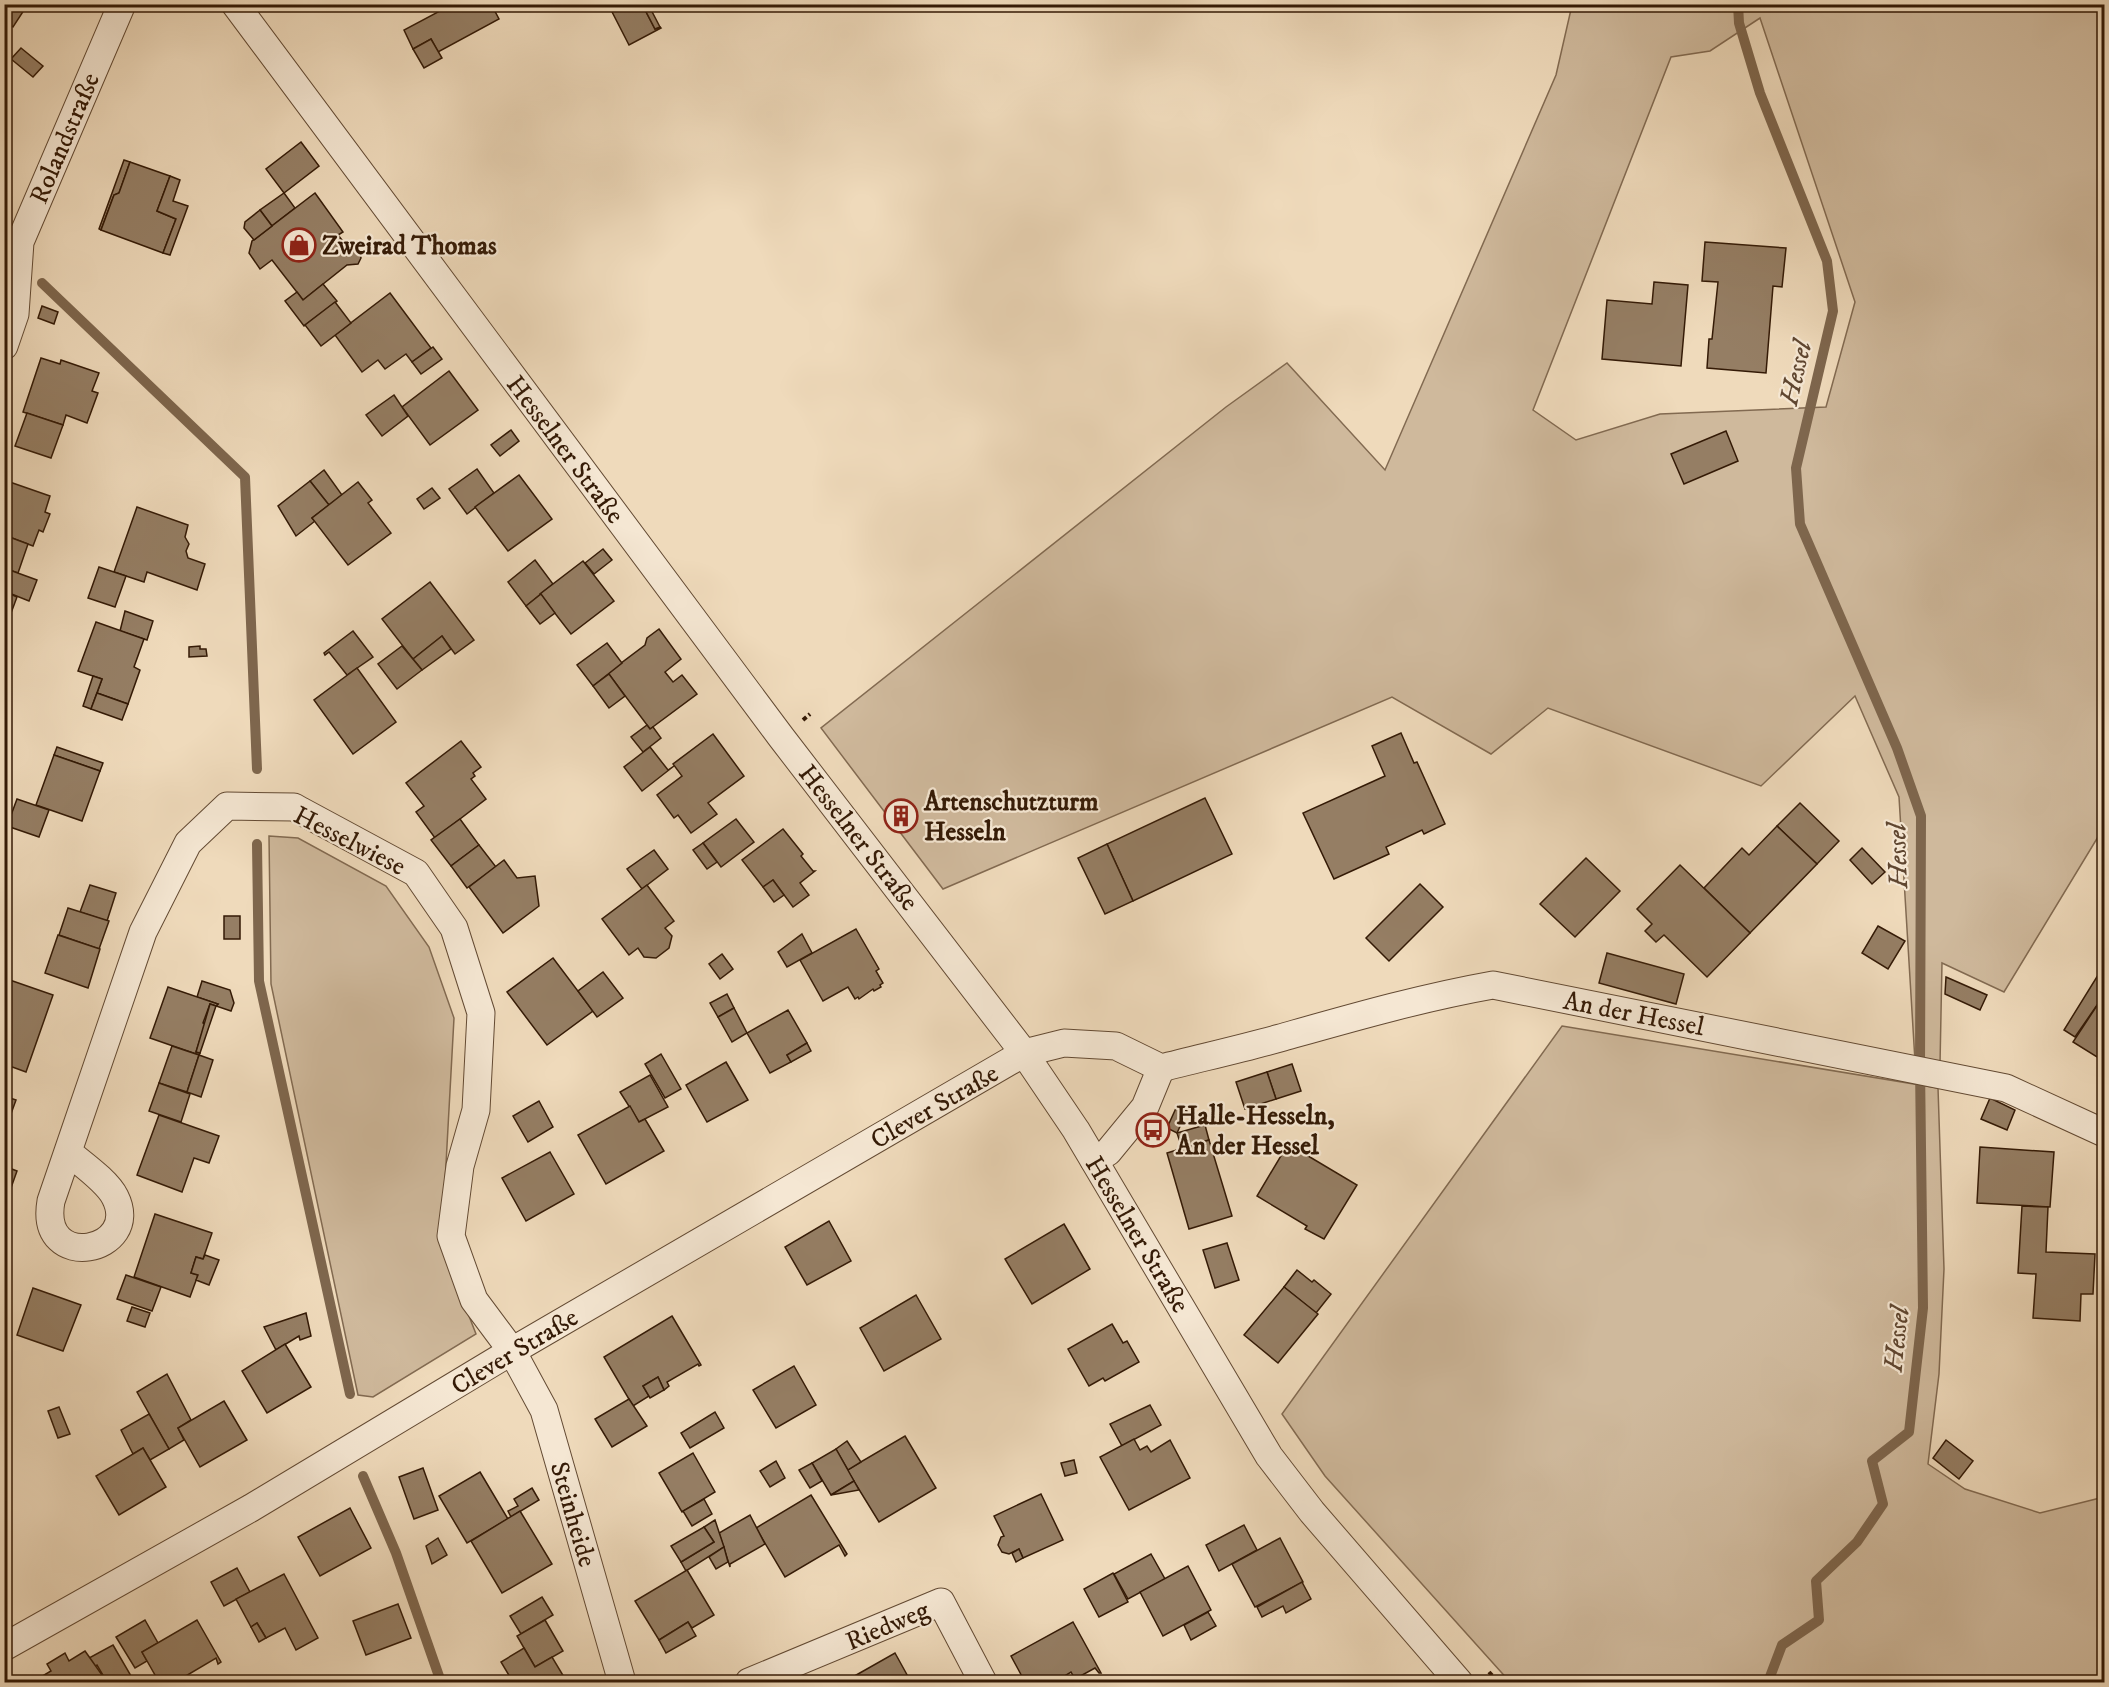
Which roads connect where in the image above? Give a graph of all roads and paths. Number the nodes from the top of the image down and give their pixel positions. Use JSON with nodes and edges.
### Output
{"nodes":[{"id":1,"x":122,"y":4,"type":"edge"},
{"id":2,"x":235,"y":4,"type":"edge"},
{"id":3,"x":12,"y":238,"type":"edge"},
{"id":4,"x":4,"y":346,"type":"edge"},
{"id":5,"x":1024,"y":1053,"type":"junction"},
{"id":6,"x":1161,"y":1068,"type":"junction"},
{"id":7,"x":2104,"y":1133,"type":"edge"},
{"id":8,"x":68,"y":1152,"type":"dead end"},
{"id":9,"x":1094,"y":1160,"type":"junction"},
{"id":10,"x":513,"y":1351,"type":"junction"},
{"id":11,"x":4,"y":1647,"type":"edge"},
{"id":12,"x":622,"y":1683,"type":"edge"},
{"id":13,"x":749,"y":1683,"type":"edge"},
{"id":14,"x":983,"y":1683,"type":"edge"},
{"id":15,"x":1459,"y":1683,"type":"edge"}],
"edges":[{"from":1,"to":3,"type":"street","name":"Rolandstraße"},
{"from":2,"to":5,"type":"street","name":"Hesselner Straße"},
{"from":3,"to":4,"type":"street","name":"Rolandstraße"},
{"from":5,"to":6,"type":"street"},
{"from":5,"to":9,"type":"street","name":"Hesselner Straße"},
{"from":5,"to":10,"type":"street","name":"Clever Straße"},
{"from":6,"to":7,"type":"street","name":"An der Hessel"},
{"from":6,"to":9,"type":"street"},
{"from":8,"to":10,"type":"street","name":"Hesselwiese"},
{"from":9,"to":15,"type":"street","name":"Hesselner Straße"},
{"from":10,"to":11,"type":"street","name":"Clever Straße"},
{"from":10,"to":12,"type":"street","name":"Steinheide"},
{"from":13,"to":14,"type":"street","name":"Riedweg"}]}
